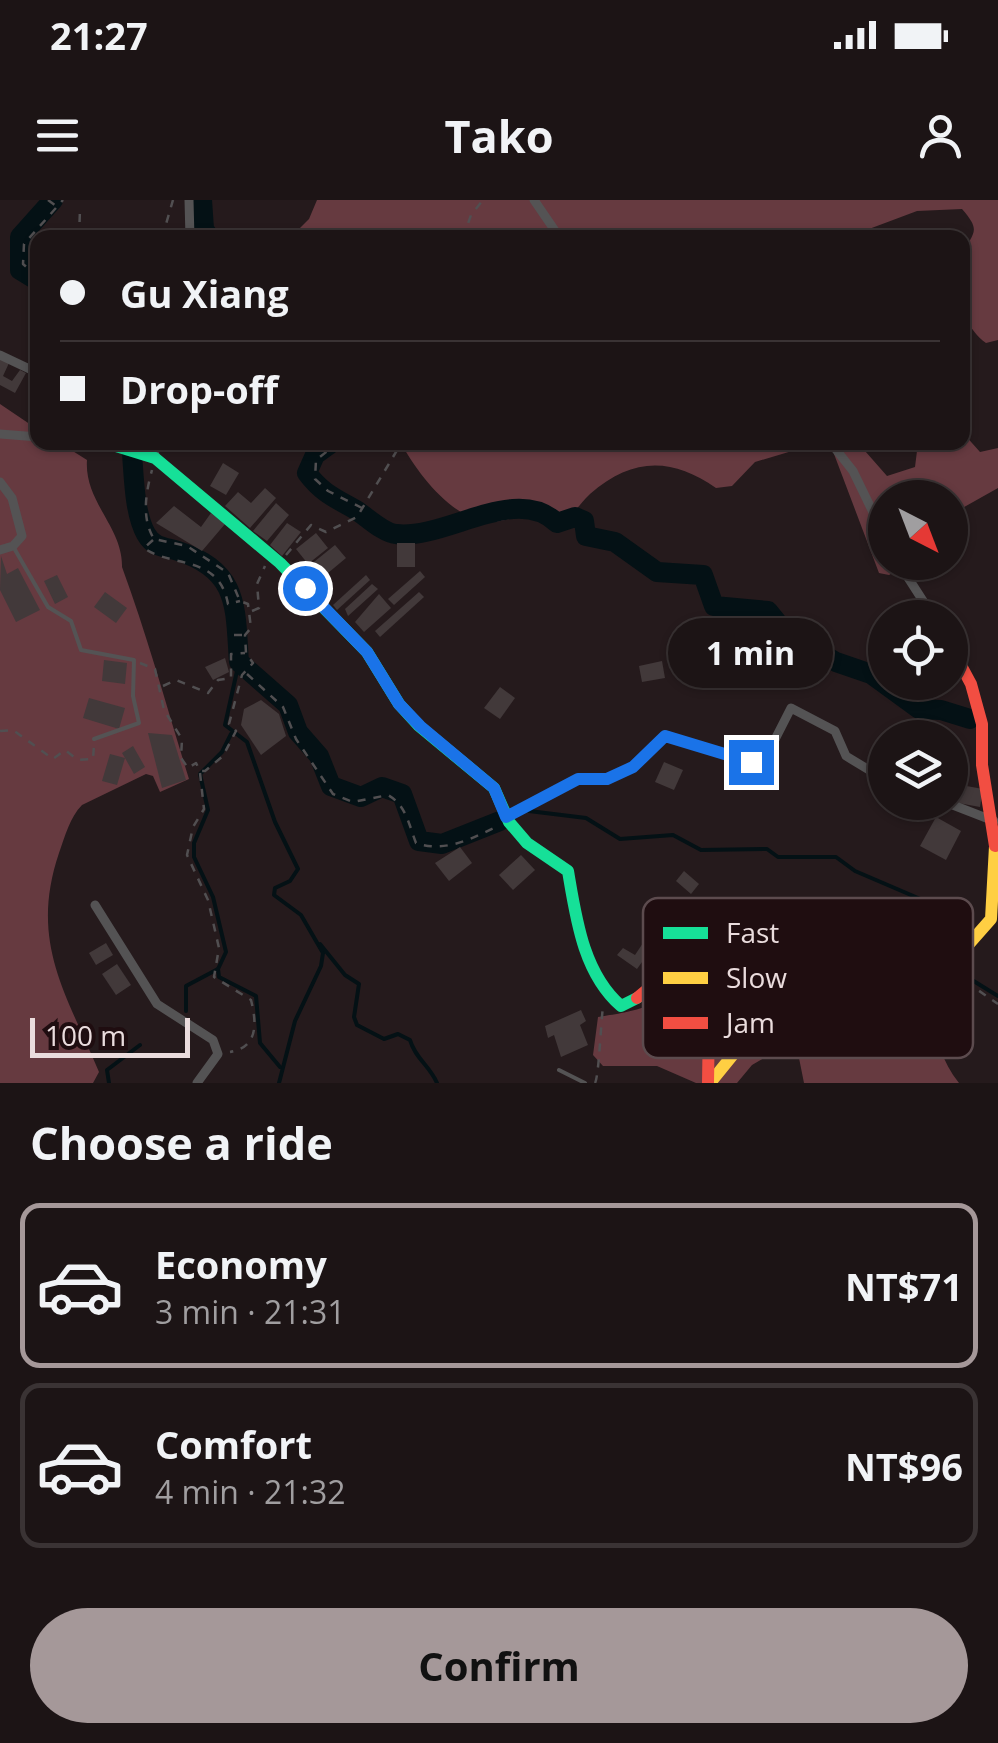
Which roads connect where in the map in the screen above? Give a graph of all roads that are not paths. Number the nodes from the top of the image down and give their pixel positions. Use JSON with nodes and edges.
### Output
{"nodes":[{"id":1,"x":189,"y":200,"type":"edge"},
{"id":2,"x":534,"y":200,"type":"edge"},
{"id":3,"x":190,"y":230,"type":"edge"},
{"id":4,"x":555,"y":230,"type":"edge"},
{"id":5,"x":0,"y":355,"type":"edge"},
{"id":6,"x":30,"y":369,"type":"edge"},
{"id":7,"x":0,"y":434,"type":"edge"},
{"id":8,"x":30,"y":436,"type":"edge"},
{"id":9,"x":131,"y":450,"type":"edge"},
{"id":10,"x":154,"y":450,"type":"edge"},
{"id":11,"x":836,"y":450,"type":"edge"},
{"id":12,"x":155,"y":458,"type":"junction"},
{"id":13,"x":0,"y":482,"type":"edge"},
{"id":14,"x":868,"y":503,"type":"edge"},
{"id":15,"x":13,"y":546,"type":"junction"},
{"id":16,"x":0,"y":550,"type":"edge"},
{"id":17,"x":968,"y":678,"type":"edge"},
{"id":18,"x":94,"y":739,"type":"road end"},
{"id":19,"x":868,"y":769,"type":"edge"},
{"id":20,"x":968,"y":811,"type":"edge"},
{"id":21,"x":508,"y":819,"type":"junction"},
{"id":22,"x":994,"y":822,"type":"junction"},
{"id":23,"x":95,"y":904,"type":"dead end"},
{"id":24,"x":973,"y":939,"type":"edge"},
{"id":25,"x":643,"y":996,"type":"edge"},
{"id":26,"x":730,"y":1058,"type":"edge"},
{"id":27,"x":559,"y":1070,"type":"dead end"},
{"id":28,"x":198,"y":1083,"type":"edge"},
{"id":29,"x":585,"y":1083,"type":"edge"},
{"id":30,"x":709,"y":1083,"type":"edge"}],
"edges":[{"from":1,"to":3,"type":"street"},
{"from":2,"to":4,"type":"street"},
{"from":5,"to":6,"type":"street"},
{"from":7,"to":8,"type":"street"},
{"from":9,"to":12,"type":"street"},
{"from":10,"to":12,"type":"street"},
{"from":11,"to":14,"type":"street"},
{"from":12,"to":21,"type":"street"},
{"from":13,"to":15,"type":"street"},
{"from":15,"to":16,"type":"street"},
{"from":15,"to":18,"type":"lane"},
{"from":17,"to":22,"type":"street"},
{"from":19,"to":21,"type":"street"},
{"from":20,"to":22,"type":"street"},
{"from":21,"to":25,"type":"street"},
{"from":22,"to":24,"type":"street"},
{"from":23,"to":28,"type":"street"},
{"from":26,"to":30,"type":"street"},
{"from":27,"to":29,"type":"lane"}]}
